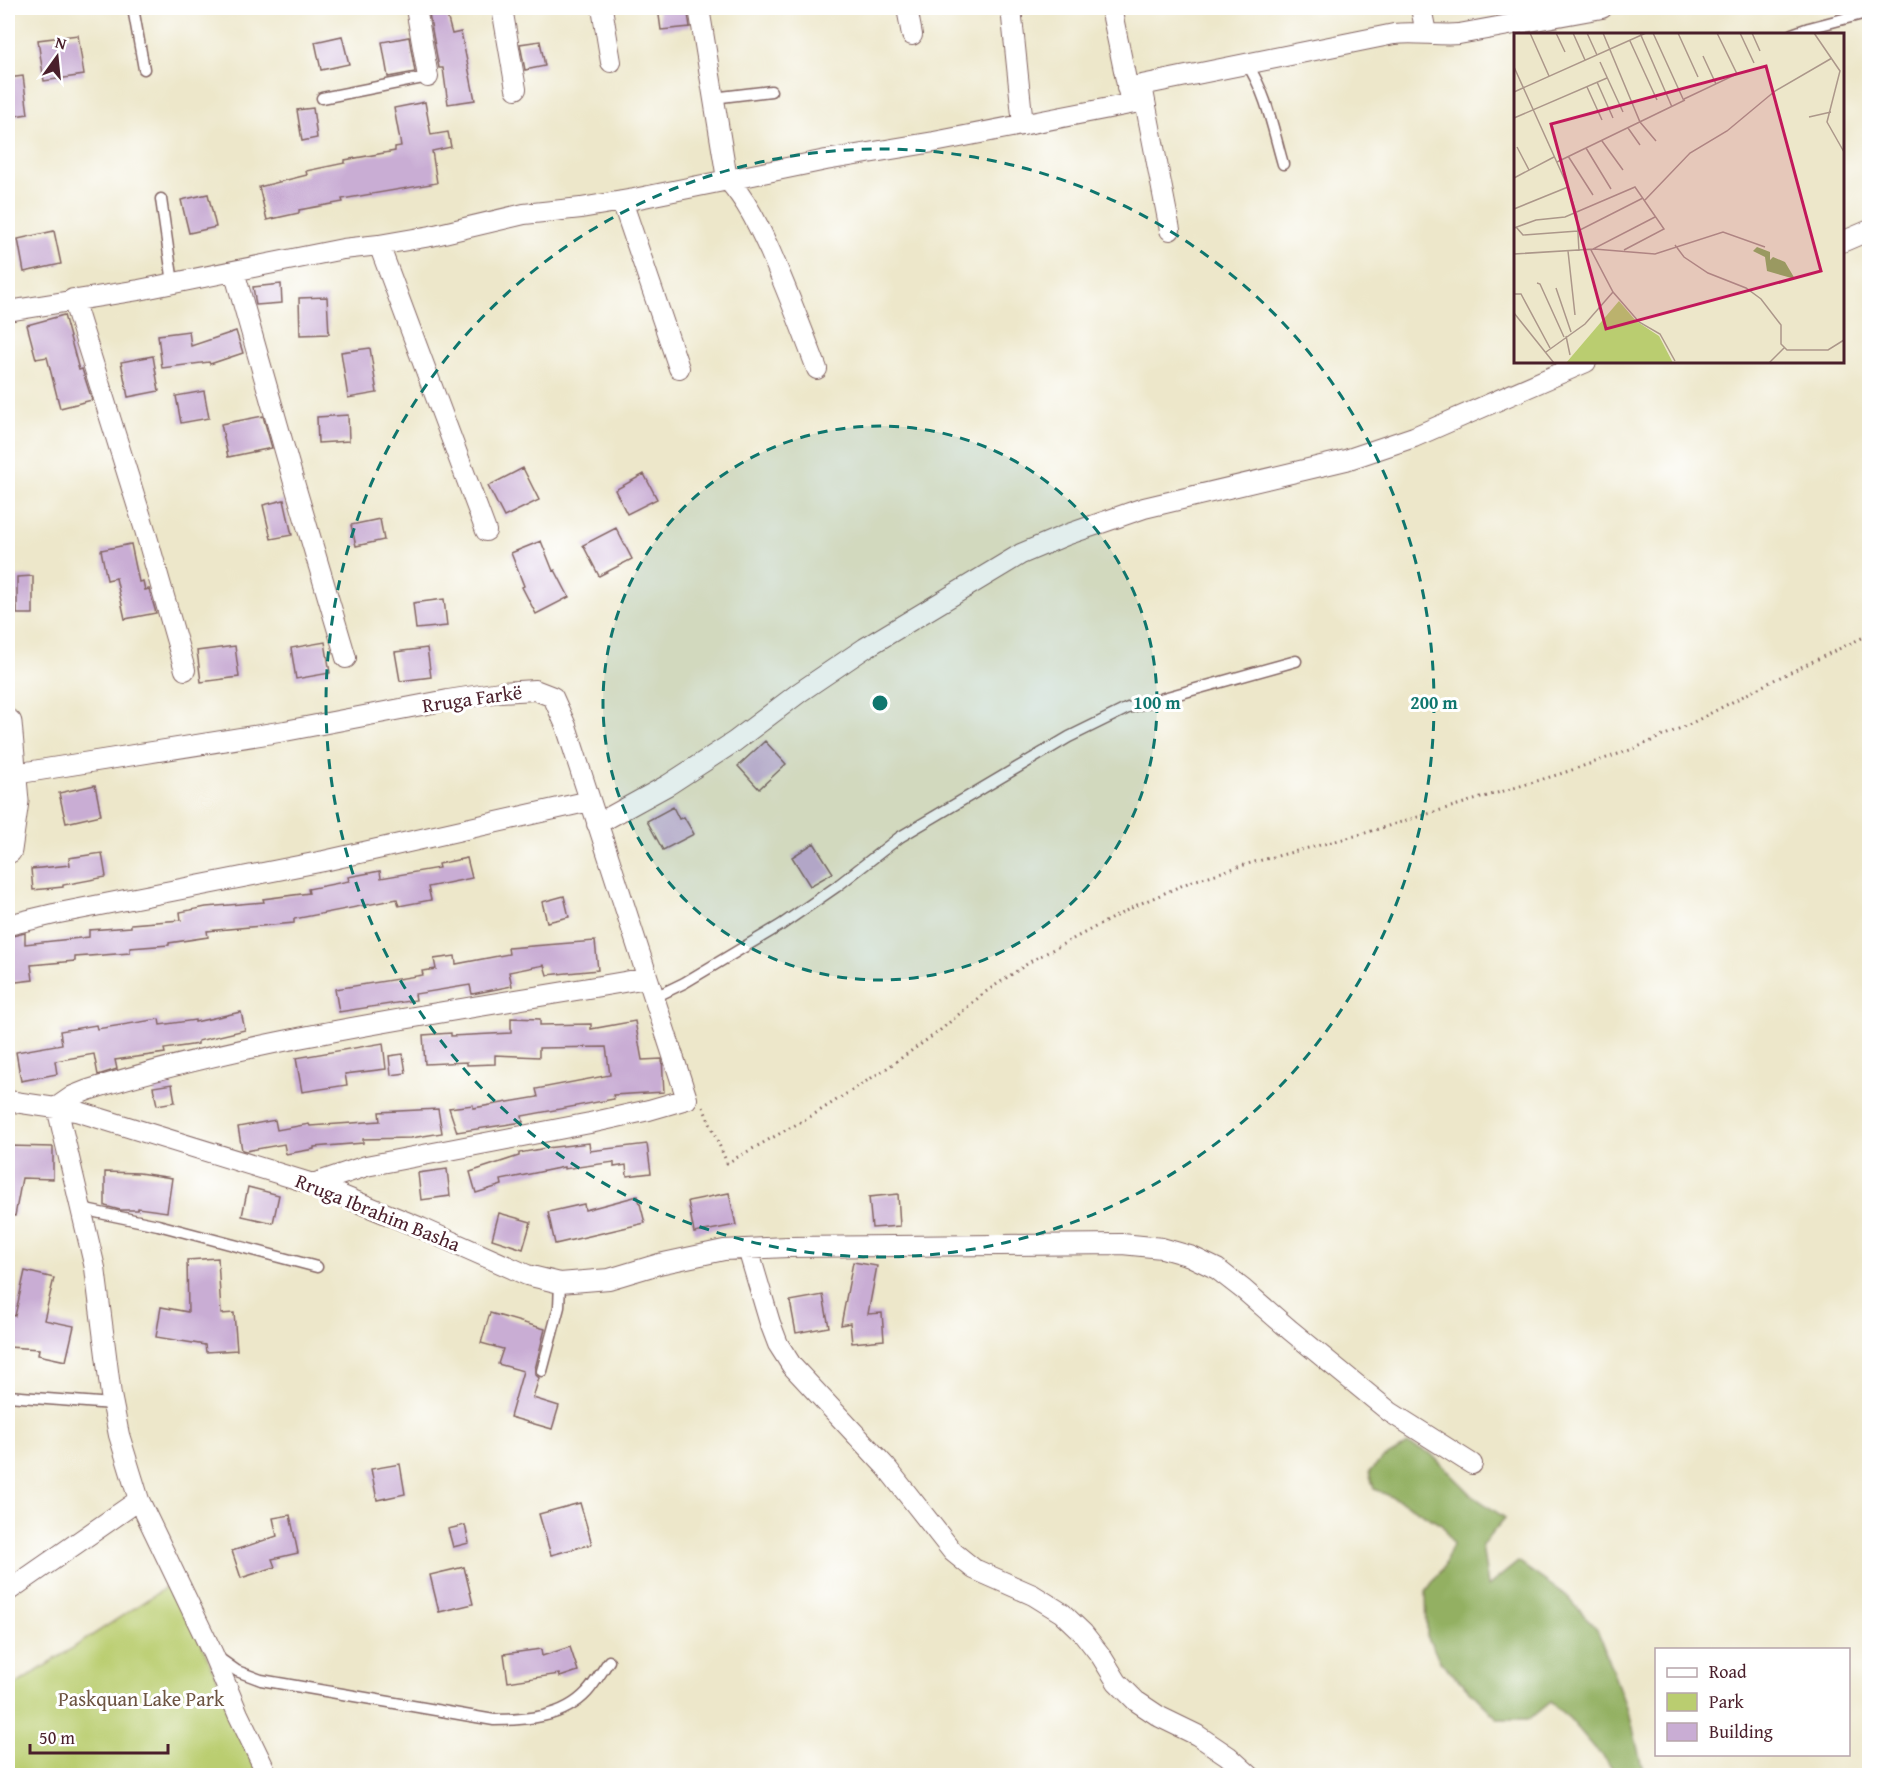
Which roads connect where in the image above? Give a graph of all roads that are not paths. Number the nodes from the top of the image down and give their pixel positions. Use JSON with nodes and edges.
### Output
{"nodes":[{"id":1,"x":133,"y":8,"type":"edge"},
{"id":2,"x":416,"y":8,"type":"edge"},
{"id":3,"x":502,"y":8,"type":"edge"},
{"id":4,"x":602,"y":8,"type":"edge"},
{"id":5,"x":699,"y":8,"type":"edge"},
{"id":6,"x":907,"y":8,"type":"edge"},
{"id":7,"x":1011,"y":8,"type":"edge"},
{"id":8,"x":1111,"y":8,"type":"edge"},
{"id":9,"x":1421,"y":8,"type":"edge"},
{"id":10,"x":1602,"y":8,"type":"edge"},
{"id":11,"x":1869,"y":12,"type":"edge"},
{"id":12,"x":1426,"y":33,"type":"junction"},
{"id":13,"x":1795,"y":33,"type":"edge"},
{"id":14,"x":912,"y":34,"type":"dead end"},
{"id":15,"x":611,"y":62,"type":"dead end"},
{"id":16,"x":1247,"y":64,"type":"junction"},
{"id":17,"x":144,"y":69,"type":"dead end"},
{"id":18,"x":428,"y":77,"type":"joint"},
{"id":19,"x":516,"y":89,"type":"dead end"},
{"id":20,"x":771,"y":91,"type":"dead end"},
{"id":21,"x":1136,"y":95,"type":"junction"},
{"id":22,"x":322,"y":98,"type":"dead end"},
{"id":23,"x":713,"y":98,"type":"junction"},
{"id":24,"x":1023,"y":125,"type":"junction"},
{"id":25,"x":1283,"y":164,"type":"dead end"},
{"id":26,"x":727,"y":179,"type":"junction"},
{"id":27,"x":161,"y":199,"type":"dead end"},
{"id":28,"x":622,"y":201,"type":"junction"},
{"id":29,"x":1170,"y":230,"type":"dead end"},
{"id":30,"x":1869,"y":230,"type":"edge"},
{"id":31,"x":1844,"y":241,"type":"edge"},
{"id":32,"x":379,"y":245,"type":"junction"},
{"id":33,"x":234,"y":271,"type":"junction"},
{"id":34,"x":173,"y":283,"type":"junction"},
{"id":35,"x":73,"y":299,"type":"junction"},
{"id":36,"x":8,"y":311,"type":"edge"},
{"id":37,"x":1584,"y":363,"type":"edge"},
{"id":38,"x":679,"y":368,"type":"dead end"},
{"id":39,"x":817,"y":369,"type":"dead end"},
{"id":40,"x":486,"y":531,"type":"dead end"},
{"id":41,"x":346,"y":657,"type":"dead end"},
{"id":42,"x":1296,"y":661,"type":"dead end"},
{"id":43,"x":186,"y":670,"type":"dead end"},
{"id":44,"x":8,"y":723,"type":"edge"},
{"id":45,"x":11,"y":774,"type":"edge"},
{"id":46,"x":590,"y":801,"type":"junction"},
{"id":47,"x":597,"y":824,"type":"junction"},
{"id":48,"x":8,"y":850,"type":"edge"},
{"id":49,"x":8,"y":925,"type":"edge"},
{"id":50,"x":647,"y":978,"type":"junction"},
{"id":51,"x":653,"y":998,"type":"junction"},
{"id":52,"x":8,"y":1101,"type":"edge"},
{"id":53,"x":57,"y":1107,"type":"junction"},
{"id":54,"x":313,"y":1184,"type":"junction"},
{"id":55,"x":81,"y":1209,"type":"junction"},
{"id":56,"x":748,"y":1249,"type":"junction"},
{"id":57,"x":316,"y":1267,"type":"dead end"},
{"id":58,"x":560,"y":1283,"type":"junction"},
{"id":59,"x":542,"y":1371,"type":"dead end"},
{"id":60,"x":8,"y":1396,"type":"edge"},
{"id":61,"x":112,"y":1404,"type":"junction"},
{"id":62,"x":1472,"y":1464,"type":"dead end"},
{"id":63,"x":139,"y":1500,"type":"junction"},
{"id":64,"x":8,"y":1591,"type":"edge"},
{"id":65,"x":213,"y":1654,"type":"junction"},
{"id":66,"x":609,"y":1661,"type":"dead end"},
{"id":67,"x":268,"y":1776,"type":"edge"},
{"id":68,"x":1250,"y":1776,"type":"edge"}],
"edges":[{"from":1,"to":17,"type":"lane"},
{"from":2,"to":18,"type":"street"},
{"from":3,"to":19,"type":"street"},
{"from":4,"to":15,"type":"street"},
{"from":5,"to":23,"type":"street"},
{"from":6,"to":14,"type":"street"},
{"from":7,"to":24,"type":"street"},
{"from":8,"to":21,"type":"street"},
{"from":9,"to":12,"type":"street"},
{"from":10,"to":12,"type":"street"},
{"from":11,"to":13,"type":"lane"},
{"from":12,"to":16,"type":"street"},
{"from":16,"to":21,"type":"street"},
{"from":16,"to":25,"type":"lane"},
{"from":18,"to":22,"type":"lane"},
{"from":20,"to":23,"type":"lane"},
{"from":21,"to":24,"type":"street"},
{"from":21,"to":29,"type":"street"},
{"from":23,"to":26,"type":"street"},
{"from":24,"to":26,"type":"street"},
{"from":26,"to":28,"type":"street"},
{"from":26,"to":39,"type":"street"},
{"from":27,"to":34,"type":"lane"},
{"from":28,"to":32,"type":"street"},
{"from":28,"to":38,"type":"street"},
{"from":30,"to":31,"type":"street"},
{"from":32,"to":33,"type":"street"},
{"from":32,"to":40,"type":"street"},
{"from":33,"to":34,"type":"street"},
{"from":33,"to":41,"type":"street"},
{"from":34,"to":35,"type":"street"},
{"from":35,"to":36,"type":"street"},
{"from":35,"to":43,"type":"street"},
{"from":37,"to":47,"type":"street"},
{"from":42,"to":51,"type":"lane"},
{"from":44,"to":45,"type":"street"},
{"from":45,"to":46,"type":"street","name":"Rruga Farkë"},
{"from":45,"to":48,"type":"street"},
{"from":46,"to":47,"type":"street","name":"Rruga Farkë"},
{"from":46,"to":49,"type":"street"},
{"from":47,"to":50,"type":"street","name":"Rruga Farkë"},
{"from":50,"to":51,"type":"street","name":"Rruga Farkë"},
{"from":50,"to":53,"type":"street"},
{"from":51,"to":54,"type":"street","name":"Rruga Farkë"},
{"from":52,"to":53,"type":"street","name":"Rruga Ibrahim Basha"},
{"from":53,"to":54,"type":"street","name":"Rruga Ibrahim Basha"},
{"from":53,"to":55,"type":"street"},
{"from":54,"to":58,"type":"street","name":"Rruga Ibrahim Basha"},
{"from":55,"to":57,"type":"lane"},
{"from":55,"to":61,"type":"street"},
{"from":56,"to":58,"type":"street","name":"Rruga Ibrahim Basha"},
{"from":56,"to":62,"type":"street","name":"Rruga Ibrahim Basha"},
{"from":56,"to":68,"type":"street"},
{"from":58,"to":59,"type":"lane"},
{"from":60,"to":61,"type":"lane"},
{"from":61,"to":63,"type":"street"},
{"from":63,"to":64,"type":"street"},
{"from":63,"to":65,"type":"street"},
{"from":65,"to":66,"type":"lane"},
{"from":65,"to":67,"type":"street"}]}
